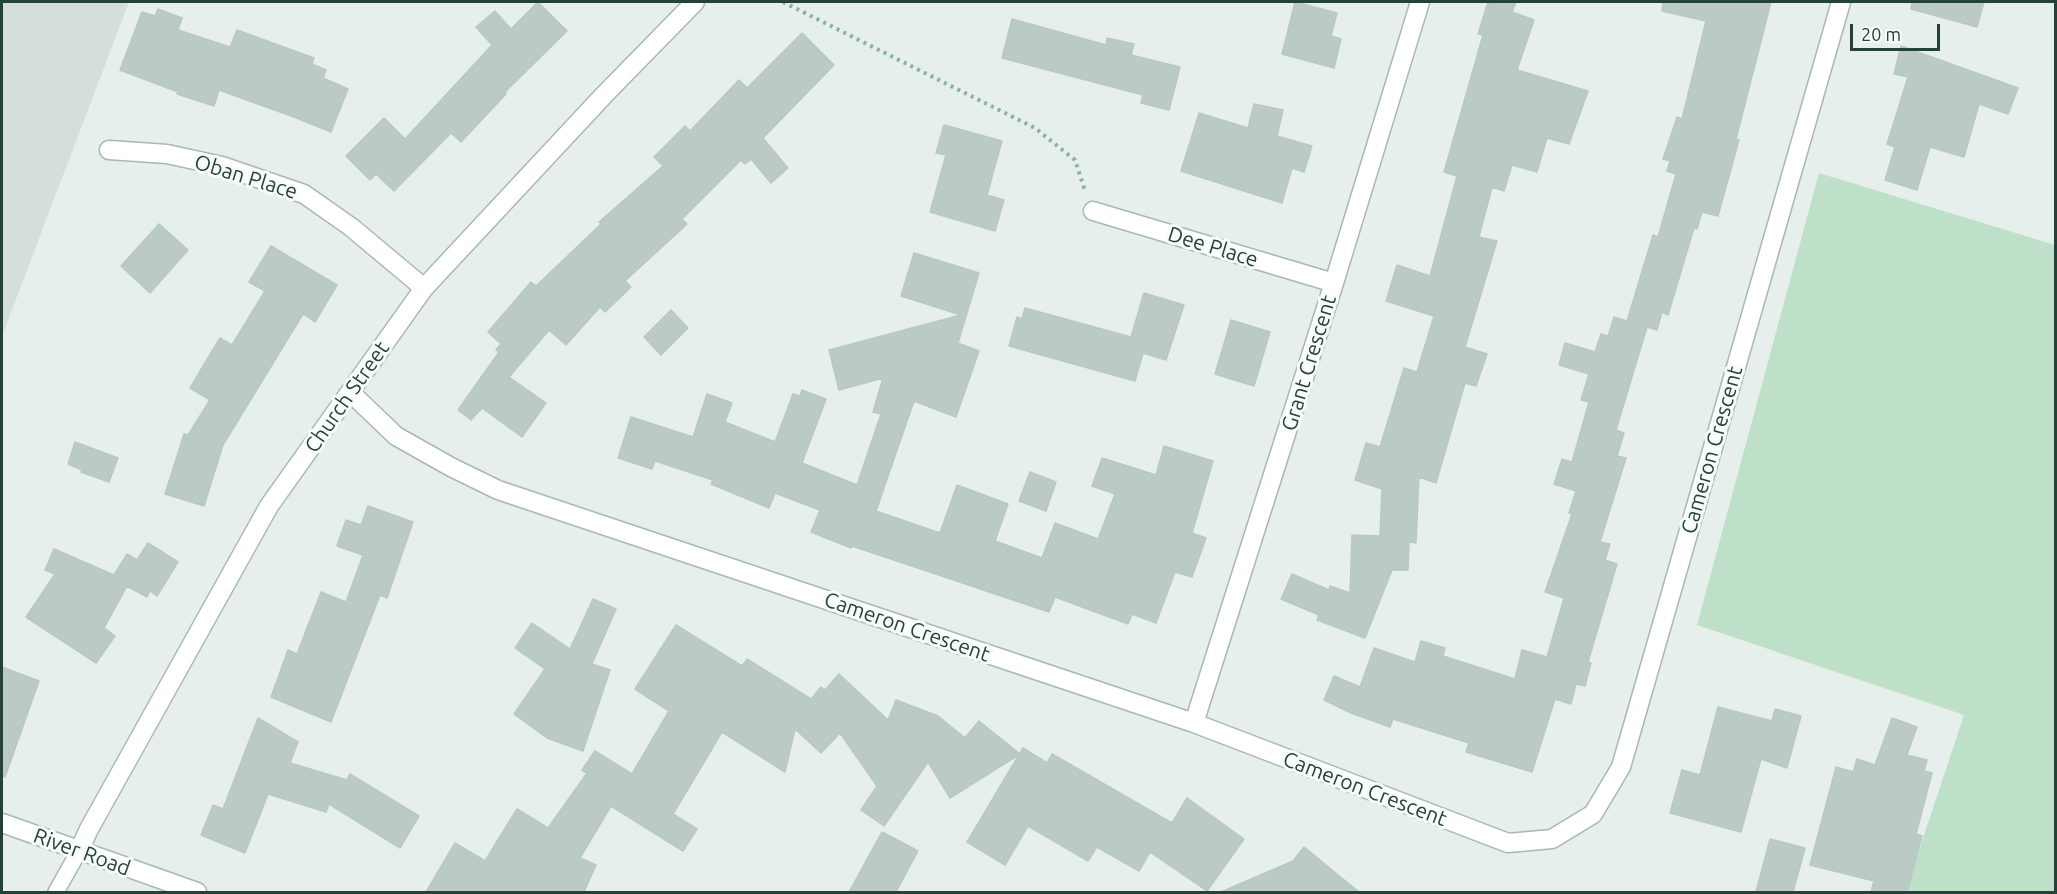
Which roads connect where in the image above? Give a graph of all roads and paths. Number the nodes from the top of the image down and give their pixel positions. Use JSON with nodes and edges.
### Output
{"nodes":[{"id":1,"x":695,"y":2,"type":"edge"},
{"id":2,"x":783,"y":2,"type":"edge"},
{"id":3,"x":1420,"y":2,"type":"edge"},
{"id":4,"x":1840,"y":2,"type":"edge"},
{"id":5,"x":109,"y":150,"type":"dead end"},
{"id":6,"x":1093,"y":211,"type":"joint"},
{"id":7,"x":1334,"y":283,"type":"junction"},
{"id":8,"x":424,"y":288,"type":"junction"},
{"id":9,"x":350,"y":392,"type":"junction"},
{"id":10,"x":1194,"y":723,"type":"junction"},
{"id":11,"x":2,"y":823,"type":"edge"},
{"id":12,"x":79,"y":851,"type":"junction"},
{"id":13,"x":56,"y":892,"type":"edge"},
{"id":14,"x":197,"y":892,"type":"edge"}],
"edges":[{"from":1,"to":8,"type":"street","name":"Church Street"},
{"from":2,"to":6,"type":"path"},
{"from":3,"to":7,"type":"street","name":"Grant Crescent"},
{"from":4,"to":10,"type":"street","name":"Cameron Crescent"},
{"from":5,"to":8,"type":"street","name":"Oban Place"},
{"from":6,"to":7,"type":"street","name":"Dee Place"},
{"from":7,"to":10,"type":"street","name":"Grant Crescent"},
{"from":8,"to":9,"type":"street","name":"Church Street"},
{"from":9,"to":10,"type":"street","name":"Cameron Crescent"},
{"from":9,"to":12,"type":"street","name":"Church Street"},
{"from":11,"to":12,"type":"street","name":"River Road"},
{"from":12,"to":13,"type":"lane"},
{"from":12,"to":14,"type":"street","name":"River Road"}]}
